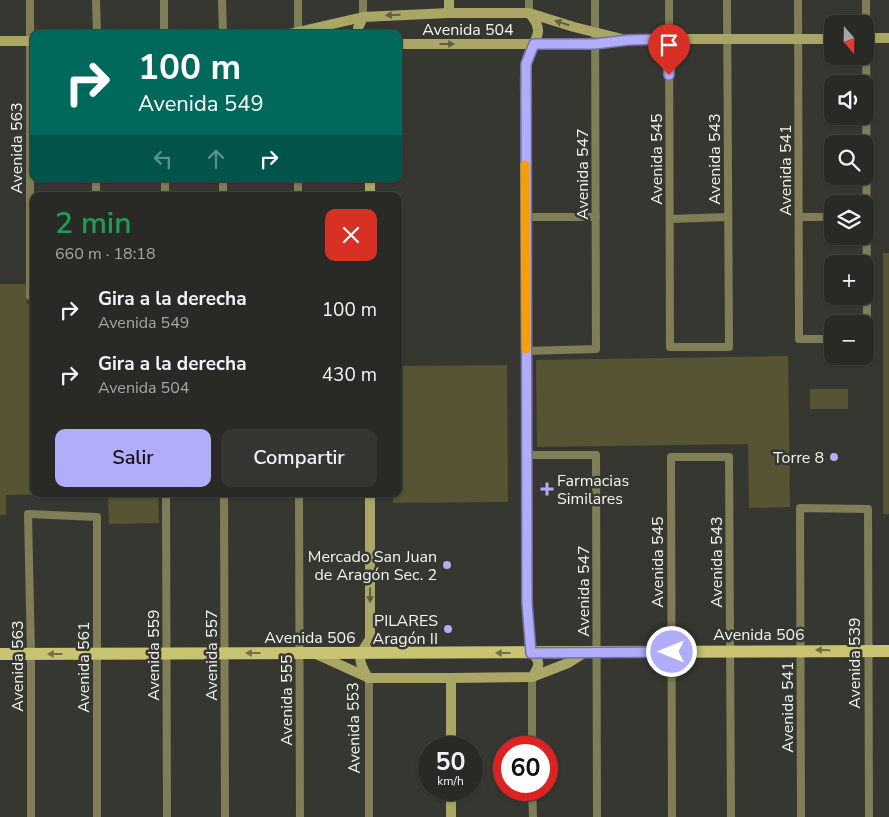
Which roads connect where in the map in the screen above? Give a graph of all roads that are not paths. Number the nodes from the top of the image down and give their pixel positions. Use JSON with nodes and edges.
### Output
{"nodes":[{"id":1,"x":30,"y":0,"type":"edge"},
{"id":2,"x":96,"y":0,"type":"edge"},
{"id":3,"x":164,"y":0,"type":"edge"},
{"id":4,"x":222,"y":0,"type":"edge"},
{"id":5,"x":298,"y":0,"type":"edge"},
{"id":6,"x":363,"y":0,"type":"edge"},
{"id":7,"x":449,"y":0,"type":"edge"},
{"id":8,"x":529,"y":0,"type":"edge"},
{"id":9,"x":595,"y":0,"type":"edge"},
{"id":10,"x":669,"y":0,"type":"edge"},
{"id":11,"x":727,"y":0,"type":"edge"},
{"id":12,"x":798,"y":0,"type":"edge"},
{"id":13,"x":866,"y":0,"type":"edge"},
{"id":14,"x":449,"y":13,"type":"junction"},
{"id":15,"x":529,"y":13,"type":"junction"},
{"id":16,"x":866,"y":15,"type":"edge"},
{"id":17,"x":363,"y":17,"type":"junction"},
{"id":18,"x":31,"y":30,"type":"edge"},
{"id":19,"x":97,"y":30,"type":"edge"},
{"id":20,"x":164,"y":30,"type":"edge"},
{"id":21,"x":222,"y":30,"type":"edge"},
{"id":22,"x":295,"y":30,"type":"edge"},
{"id":23,"x":308,"y":30,"type":"edge"},
{"id":24,"x":358,"y":30,"type":"edge"},
{"id":25,"x":595,"y":32,"type":"junction"},
{"id":26,"x":874,"y":38,"type":"edge"},
{"id":27,"x":889,"y":38,"type":"edge"},
{"id":28,"x":669,"y":39,"type":"junction"},
{"id":29,"x":727,"y":39,"type":"junction"},
{"id":30,"x":798,"y":39,"type":"junction"},
{"id":31,"x":824,"y":39,"type":"edge"},
{"id":32,"x":628,"y":40,"type":"junction"},
{"id":33,"x":0,"y":41,"type":"edge"},
{"id":34,"x":30,"y":41,"type":"edge"},
{"id":35,"x":402,"y":44,"type":"edge"},
{"id":36,"x":534,"y":44,"type":"junction"},
{"id":37,"x":595,"y":44,"type":"junction"},
{"id":38,"x":865,"y":65,"type":"edge"},
{"id":39,"x":866,"y":195,"type":"edge"},
{"id":40,"x":824,"y":216,"type":"edge"},
{"id":41,"x":525,"y":217,"type":"junction"},
{"id":42,"x":596,"y":217,"type":"junction"},
{"id":43,"x":728,"y":217,"type":"junction"},
{"id":44,"x":799,"y":217,"type":"junction"},
{"id":45,"x":670,"y":219,"type":"junction"},
{"id":46,"x":866,"y":245,"type":"edge"},
{"id":47,"x":866,"y":315,"type":"edge"},
{"id":48,"x":824,"y":339,"type":"edge"},
{"id":49,"x":670,"y":347,"type":"joint"},
{"id":50,"x":526,"y":351,"type":"junction"},
{"id":51,"x":527,"y":455,"type":"junction"},
{"id":52,"x":671,"y":457,"type":"joint"},
{"id":53,"x":166,"y":497,"type":"edge"},
{"id":54,"x":224,"y":497,"type":"edge"},
{"id":55,"x":299,"y":497,"type":"edge"},
{"id":56,"x":370,"y":497,"type":"edge"},
{"id":57,"x":800,"y":508,"type":"joint"},
{"id":58,"x":96,"y":517,"type":"joint"},
{"id":59,"x":800,"y":650,"type":"junction"},
{"id":60,"x":730,"y":651,"type":"junction"},
{"id":61,"x":868,"y":651,"type":"junction"},
{"id":62,"x":889,"y":651,"type":"edge"},
{"id":63,"x":306,"y":652,"type":"junction"},
{"id":64,"x":590,"y":652,"type":"junction"},
{"id":65,"x":672,"y":652,"type":"junction"},
{"id":66,"x":166,"y":653,"type":"junction"},
{"id":67,"x":224,"y":653,"type":"junction"},
{"id":68,"x":361,"y":653,"type":"junction"},
{"id":69,"x":531,"y":653,"type":"junction"},
{"id":70,"x":0,"y":654,"type":"edge"},
{"id":71,"x":31,"y":654,"type":"junction"},
{"id":72,"x":97,"y":654,"type":"junction"},
{"id":73,"x":532,"y":677,"type":"junction"},
{"id":74,"x":368,"y":678,"type":"junction"},
{"id":75,"x":451,"y":678,"type":"junction"},
{"id":76,"x":451,"y":736,"type":"edge"},
{"id":77,"x":532,"y":736,"type":"edge"},
{"id":78,"x":451,"y":801,"type":"edge"},
{"id":79,"x":532,"y":801,"type":"edge"},
{"id":80,"x":31,"y":817,"type":"edge"},
{"id":81,"x":97,"y":817,"type":"edge"},
{"id":82,"x":167,"y":817,"type":"edge"},
{"id":83,"x":225,"y":817,"type":"edge"},
{"id":84,"x":300,"y":817,"type":"edge"},
{"id":85,"x":369,"y":817,"type":"edge"},
{"id":86,"x":451,"y":817,"type":"edge"},
{"id":87,"x":532,"y":817,"type":"edge"},
{"id":88,"x":598,"y":817,"type":"edge"},
{"id":89,"x":672,"y":817,"type":"edge"},
{"id":90,"x":730,"y":817,"type":"edge"},
{"id":91,"x":801,"y":817,"type":"edge"},
{"id":92,"x":869,"y":817,"type":"edge"}],
"edges":[{"from":1,"to":18,"type":"street","name":"Avenida 563"},
{"from":2,"to":19,"type":"street"},
{"from":3,"to":20,"type":"street"},
{"from":4,"to":21,"type":"street"},
{"from":5,"to":22,"type":"street"},
{"from":6,"to":17,"type":"street"},
{"from":7,"to":14,"type":"street"},
{"from":8,"to":15,"type":"street"},
{"from":9,"to":25,"type":"street","name":"Avenida 547"},
{"from":10,"to":28,"type":"street","name":"Avenida 545"},
{"from":11,"to":29,"type":"street","name":"Avenida 543"},
{"from":12,"to":30,"type":"street","name":"Avenida 541"},
{"from":13,"to":16,"type":"street"},
{"from":14,"to":15,"type":"street","name":"Avenida 504"},
{"from":14,"to":17,"type":"street","name":"Avenida 504","one_way":true},
{"from":25,"to":15,"type":"street","name":"Avenida 504","one_way":true},
{"from":15,"to":36,"type":"street"},
{"from":17,"to":23,"type":"street","name":"Avenida 504"},
{"from":17,"to":24,"type":"street"},
{"from":25,"to":32,"type":"street","name":"Avenida 504"},
{"from":25,"to":37,"type":"street","name":"Avenida 547"},
{"from":26,"to":27,"type":"street"},
{"from":28,"to":29,"type":"street","name":"Avenida 504"},
{"from":28,"to":32,"type":"street","name":"Avenida 504"},
{"from":28,"to":45,"type":"street","name":"Avenida 545"},
{"from":29,"to":30,"type":"street","name":"Avenida 504"},
{"from":29,"to":43,"type":"street","name":"Avenida 543"},
{"from":30,"to":31,"type":"street","name":"Avenida 504"},
{"from":30,"to":44,"type":"street","name":"Avenida 541"},
{"from":32,"to":37,"type":"street","name":"Avenida 504"},
{"from":33,"to":34,"type":"street"},
{"from":35,"to":36,"type":"street","name":"Avenida 504","one_way":true},
{"from":36,"to":37,"type":"street","name":"Avenida 504"},
{"from":36,"to":41,"type":"street"},
{"from":37,"to":42,"type":"street","name":"Avenida 547"},
{"from":38,"to":39,"type":"street"},
{"from":40,"to":44,"type":"street"},
{"from":41,"to":42,"type":"street"},
{"from":41,"to":50,"type":"street"},
{"from":42,"to":50,"type":"street","name":"Avenida 547"},
{"from":43,"to":45,"type":"street"},
{"from":43,"to":49,"type":"street","name":"Avenida 543"},
{"from":44,"to":48,"type":"street","name":"Avenida 541"},
{"from":45,"to":49,"type":"street","name":"Avenida 545"},
{"from":46,"to":47,"type":"street"},
{"from":50,"to":51,"type":"street"},
{"from":51,"to":64,"type":"street","name":"Avenida 547"},
{"from":51,"to":69,"type":"street"},
{"from":52,"to":60,"type":"street","name":"Avenida 543"},
{"from":52,"to":65,"type":"street","name":"Avenida 545"},
{"from":53,"to":66,"type":"street","name":"Avenida 559"},
{"from":54,"to":67,"type":"street","name":"Avenida 557"},
{"from":55,"to":63,"type":"street","name":"Avenida 555"},
{"from":56,"to":68,"type":"street","one_way":true},
{"from":57,"to":59,"type":"street","name":"Avenida 541"},
{"from":57,"to":61,"type":"street","name":"Avenida 539"},
{"from":58,"to":71,"type":"street","name":"Avenida 563"},
{"from":58,"to":72,"type":"street","name":"Avenida 561"},
{"from":59,"to":60,"type":"main road","name":"Avenida 506"},
{"from":61,"to":59,"type":"main road","name":"Avenida 506","one_way":true},
{"from":59,"to":91,"type":"street","name":"Avenida 541"},
{"from":60,"to":65,"type":"main road","name":"Avenida 506"},
{"from":60,"to":90,"type":"street","name":"Avenida 543"},
{"from":61,"to":62,"type":"main road","name":"Avenida 506"},
{"from":61,"to":92,"type":"street","name":"Avenida 539"},
{"from":63,"to":67,"type":"main road","name":"Avenida 506","one_way":true},
{"from":63,"to":68,"type":"main road","name":"Avenida 506"},
{"from":63,"to":74,"type":"street"},
{"from":63,"to":84,"type":"street","name":"Avenida 555"},
{"from":64,"to":65,"type":"main road","name":"Avenida 506"},
{"from":64,"to":69,"type":"main road","name":"Avenida 506"},
{"from":64,"to":73,"type":"street"},
{"from":64,"to":88,"type":"street","name":"Avenida 547"},
{"from":65,"to":89,"type":"street","name":"Avenida 545"},
{"from":66,"to":67,"type":"main road","name":"Avenida 506"},
{"from":66,"to":72,"type":"main road","name":"Avenida 506"},
{"from":66,"to":82,"type":"street","name":"Avenida 559"},
{"from":67,"to":83,"type":"street","name":"Avenida 557"},
{"from":69,"to":68,"type":"main road","name":"Avenida 506","one_way":true},
{"from":68,"to":74,"type":"street","name":"Avenida 553"},
{"from":69,"to":73,"type":"street"},
{"from":70,"to":71,"type":"main road","name":"Avenida 506"},
{"from":72,"to":71,"type":"main road","name":"Avenida 506","one_way":true},
{"from":71,"to":80,"type":"street","name":"Avenida 563"},
{"from":72,"to":81,"type":"street","name":"Avenida 561"},
{"from":73,"to":75,"type":"street"},
{"from":73,"to":77,"type":"street"},
{"from":74,"to":75,"type":"street"},
{"from":74,"to":85,"type":"street","name":"Avenida 553"},
{"from":75,"to":76,"type":"street"},
{"from":78,"to":86,"type":"street"},
{"from":79,"to":87,"type":"street"}]}
